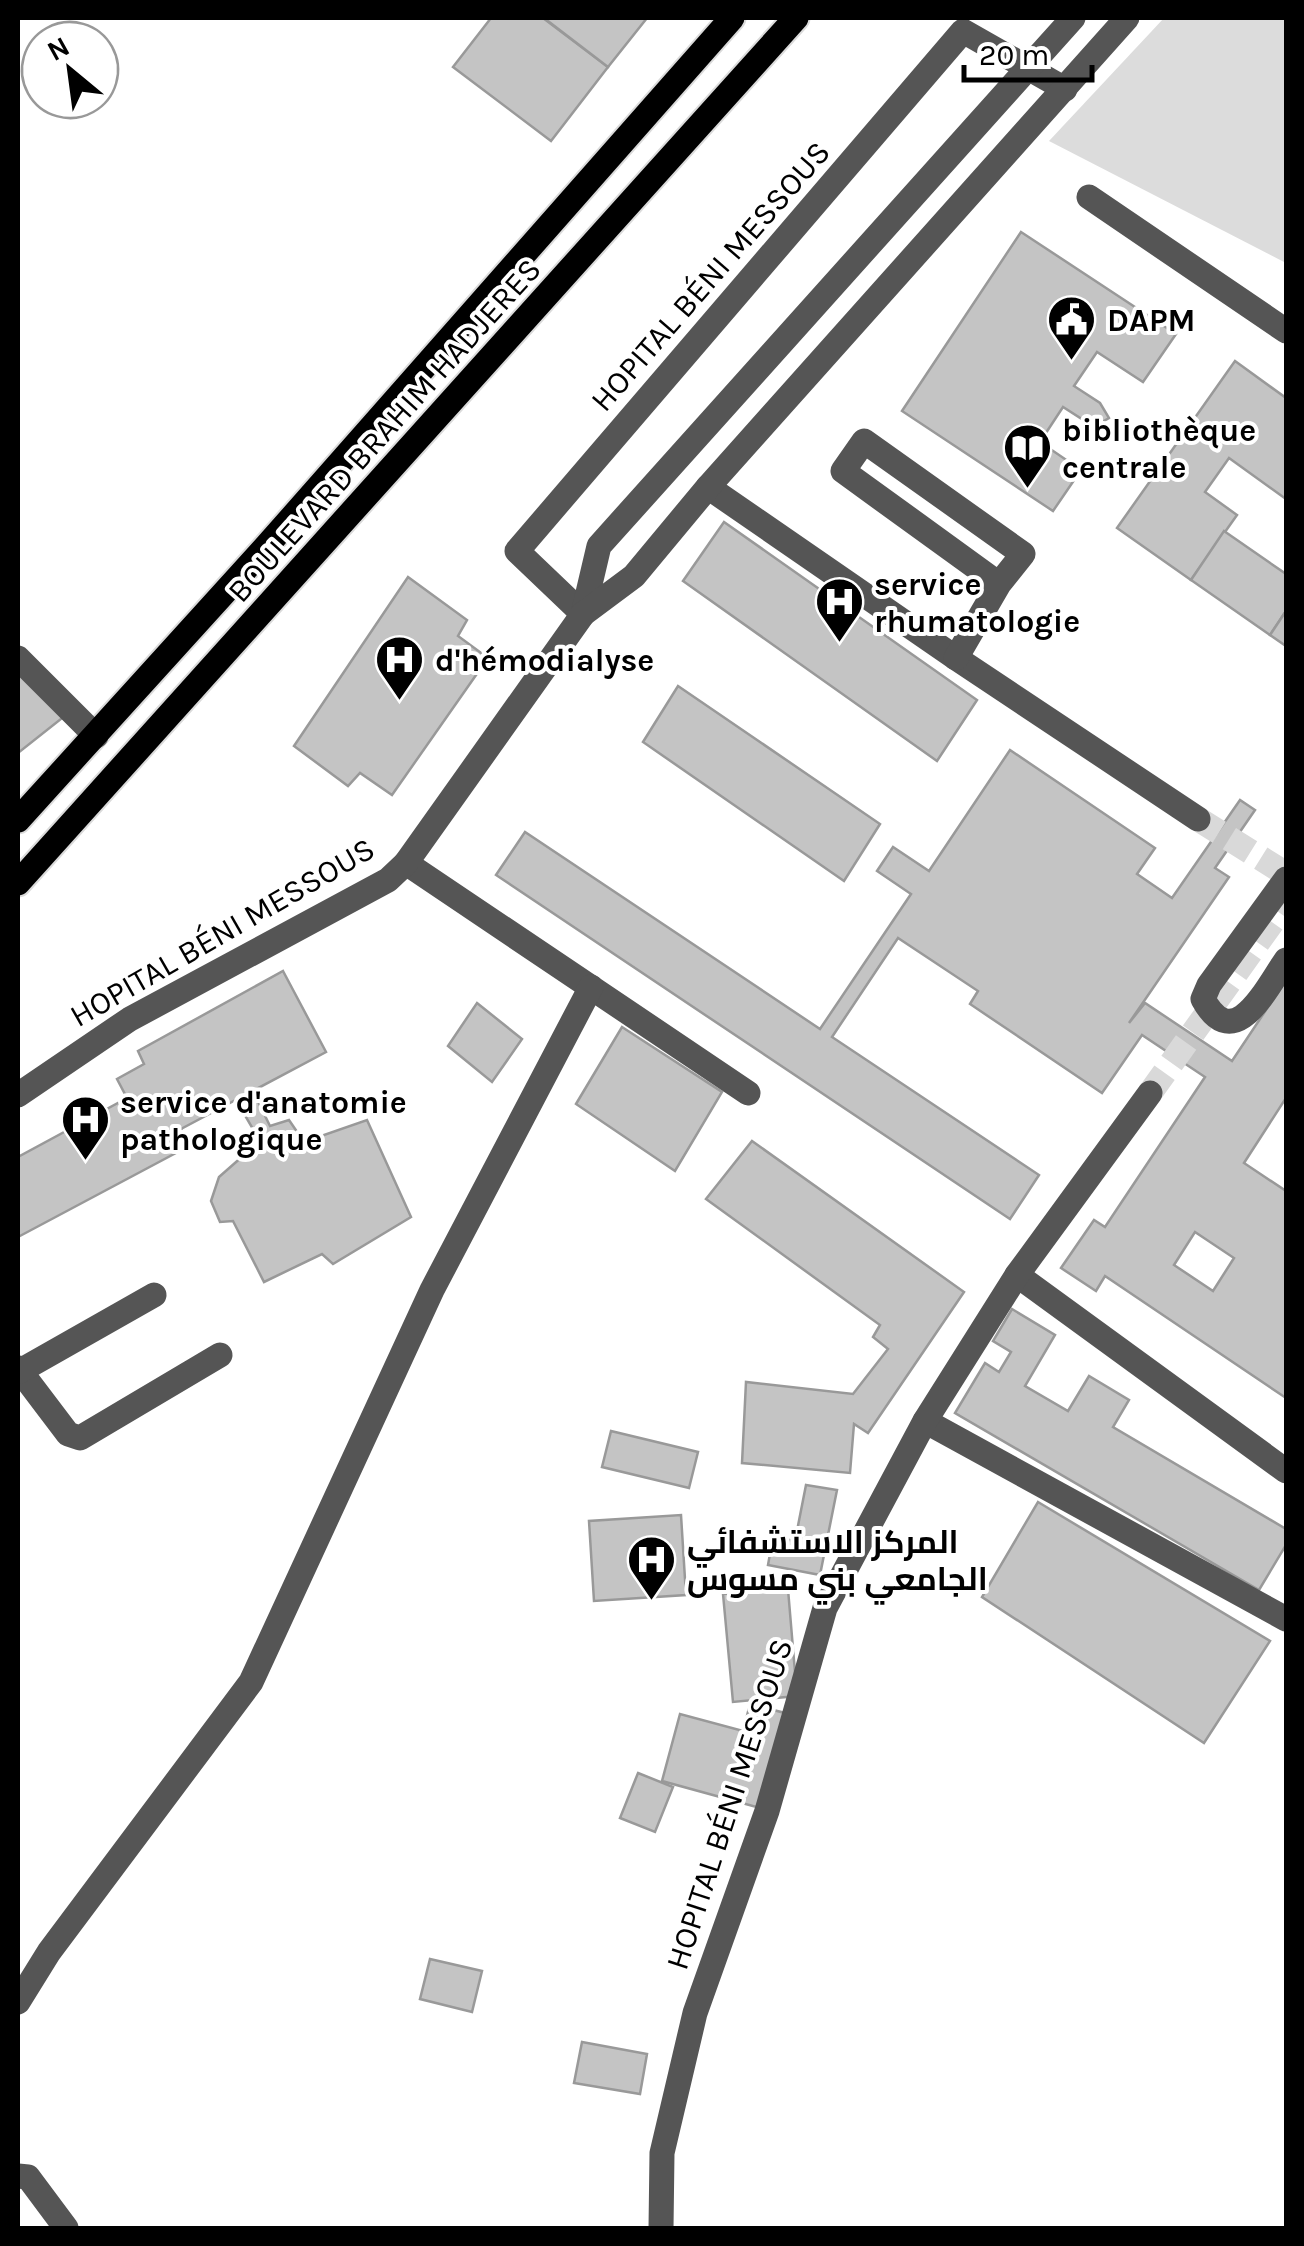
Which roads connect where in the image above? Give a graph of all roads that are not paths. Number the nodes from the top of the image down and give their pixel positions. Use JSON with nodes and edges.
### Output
{"nodes":[{"id":1,"x":732,"y":18,"type":"edge"},
{"id":2,"x":796,"y":18,"type":"edge"},
{"id":3,"x":1074,"y":18,"type":"edge"},
{"id":4,"x":1128,"y":18,"type":"edge"},
{"id":5,"x":1028,"y":68,"type":"junction"},
{"id":6,"x":1065,"y":89,"type":"junction"},
{"id":7,"x":1089,"y":196,"type":"dead end"},
{"id":8,"x":1286,"y":331,"type":"edge"},
{"id":9,"x":708,"y":487,"type":"junction"},
{"id":10,"x":1000,"y":584,"type":"junction"},
{"id":11,"x":582,"y":614,"type":"junction"},
{"id":12,"x":18,"y":658,"type":"edge"},
{"id":13,"x":956,"y":658,"type":"junction"},
{"id":14,"x":96,"y":736,"type":"junction"},
{"id":15,"x":1198,"y":819,"type":"tunnel mouth"},
{"id":16,"x":18,"y":820,"type":"edge"},
{"id":17,"x":406,"y":862,"type":"junction"},
{"id":18,"x":1286,"y":879,"type":"edge"},
{"id":19,"x":18,"y":883,"type":"edge"},
{"id":20,"x":1286,"y":960,"type":"edge"},
{"id":21,"x":592,"y":987,"type":"junction"},
{"id":22,"x":748,"y":1093,"type":"dead end"},
{"id":23,"x":1150,"y":1093,"type":"tunnel mouth"},
{"id":24,"x":18,"y":1095,"type":"edge"},
{"id":25,"x":1017,"y":1275,"type":"junction"},
{"id":26,"x":154,"y":1295,"type":"dead end"},
{"id":27,"x":220,"y":1355,"type":"dead end"},
{"id":28,"x":19,"y":1369,"type":"edge"},
{"id":29,"x":926,"y":1421,"type":"junction"},
{"id":30,"x":1286,"y":1471,"type":"edge"},
{"id":31,"x":1286,"y":1619,"type":"edge"},
{"id":32,"x":18,"y":2002,"type":"edge"},
{"id":33,"x":18,"y":2176,"type":"edge"},
{"id":34,"x":66,"y":2228,"type":"edge"},
{"id":35,"x":661,"y":2228,"type":"edge"}],
"edges":[{"from":1,"to":14,"type":"main road","name":"BOULEVARD BRAHIM HADJERES"},
{"from":2,"to":19,"type":"main road","name":"BOULEVARD BRAHIM HADJERES"},
{"from":3,"to":5,"type":"street","name":"HOPITAL BÉNI MESSOUS"},
{"from":4,"to":6,"type":"street","name":"HOPITAL BÉNI MESSOUS"},
{"from":5,"to":6,"type":"street","name":"HOPITAL BÉNI MESSOUS"},
{"from":5,"to":11,"type":"street","name":"HOPITAL BÉNI MESSOUS"},
{"from":5,"to":11,"type":"street","name":"HOPITAL BÉNI MESSOUS"},
{"from":6,"to":9,"type":"street","name":"HOPITAL BÉNI MESSOUS"},
{"from":7,"to":8,"type":"street"},
{"from":9,"to":11,"type":"street","name":"HOPITAL BÉNI MESSOUS"},
{"from":9,"to":13,"type":"street"},
{"from":10,"to":10,"type":"street"},
{"from":10,"to":13,"type":"street"},
{"from":11,"to":17,"type":"street","name":"HOPITAL BÉNI MESSOUS"},
{"from":12,"to":14,"type":"street"},
{"from":13,"to":15,"type":"street"},
{"from":14,"to":16,"type":"main road","name":"BOULEVARD BRAHIM HADJERES"},
{"from":17,"to":21,"type":"street"},
{"from":17,"to":24,"type":"street","name":"HOPITAL BÉNI MESSOUS"},
{"from":18,"to":20,"type":"street"},
{"from":21,"to":22,"type":"street"},
{"from":21,"to":32,"type":"street"},
{"from":23,"to":25,"type":"street","name":"HOPITAL BÉNI MESSOUS"},
{"from":25,"to":29,"type":"street","name":"HOPITAL BÉNI MESSOUS"},
{"from":25,"to":30,"type":"street"},
{"from":26,"to":28,"type":"street"},
{"from":27,"to":28,"type":"street"},
{"from":29,"to":31,"type":"street"},
{"from":29,"to":35,"type":"street","name":"HOPITAL BÉNI MESSOUS"},
{"from":33,"to":34,"type":"street"}]}
